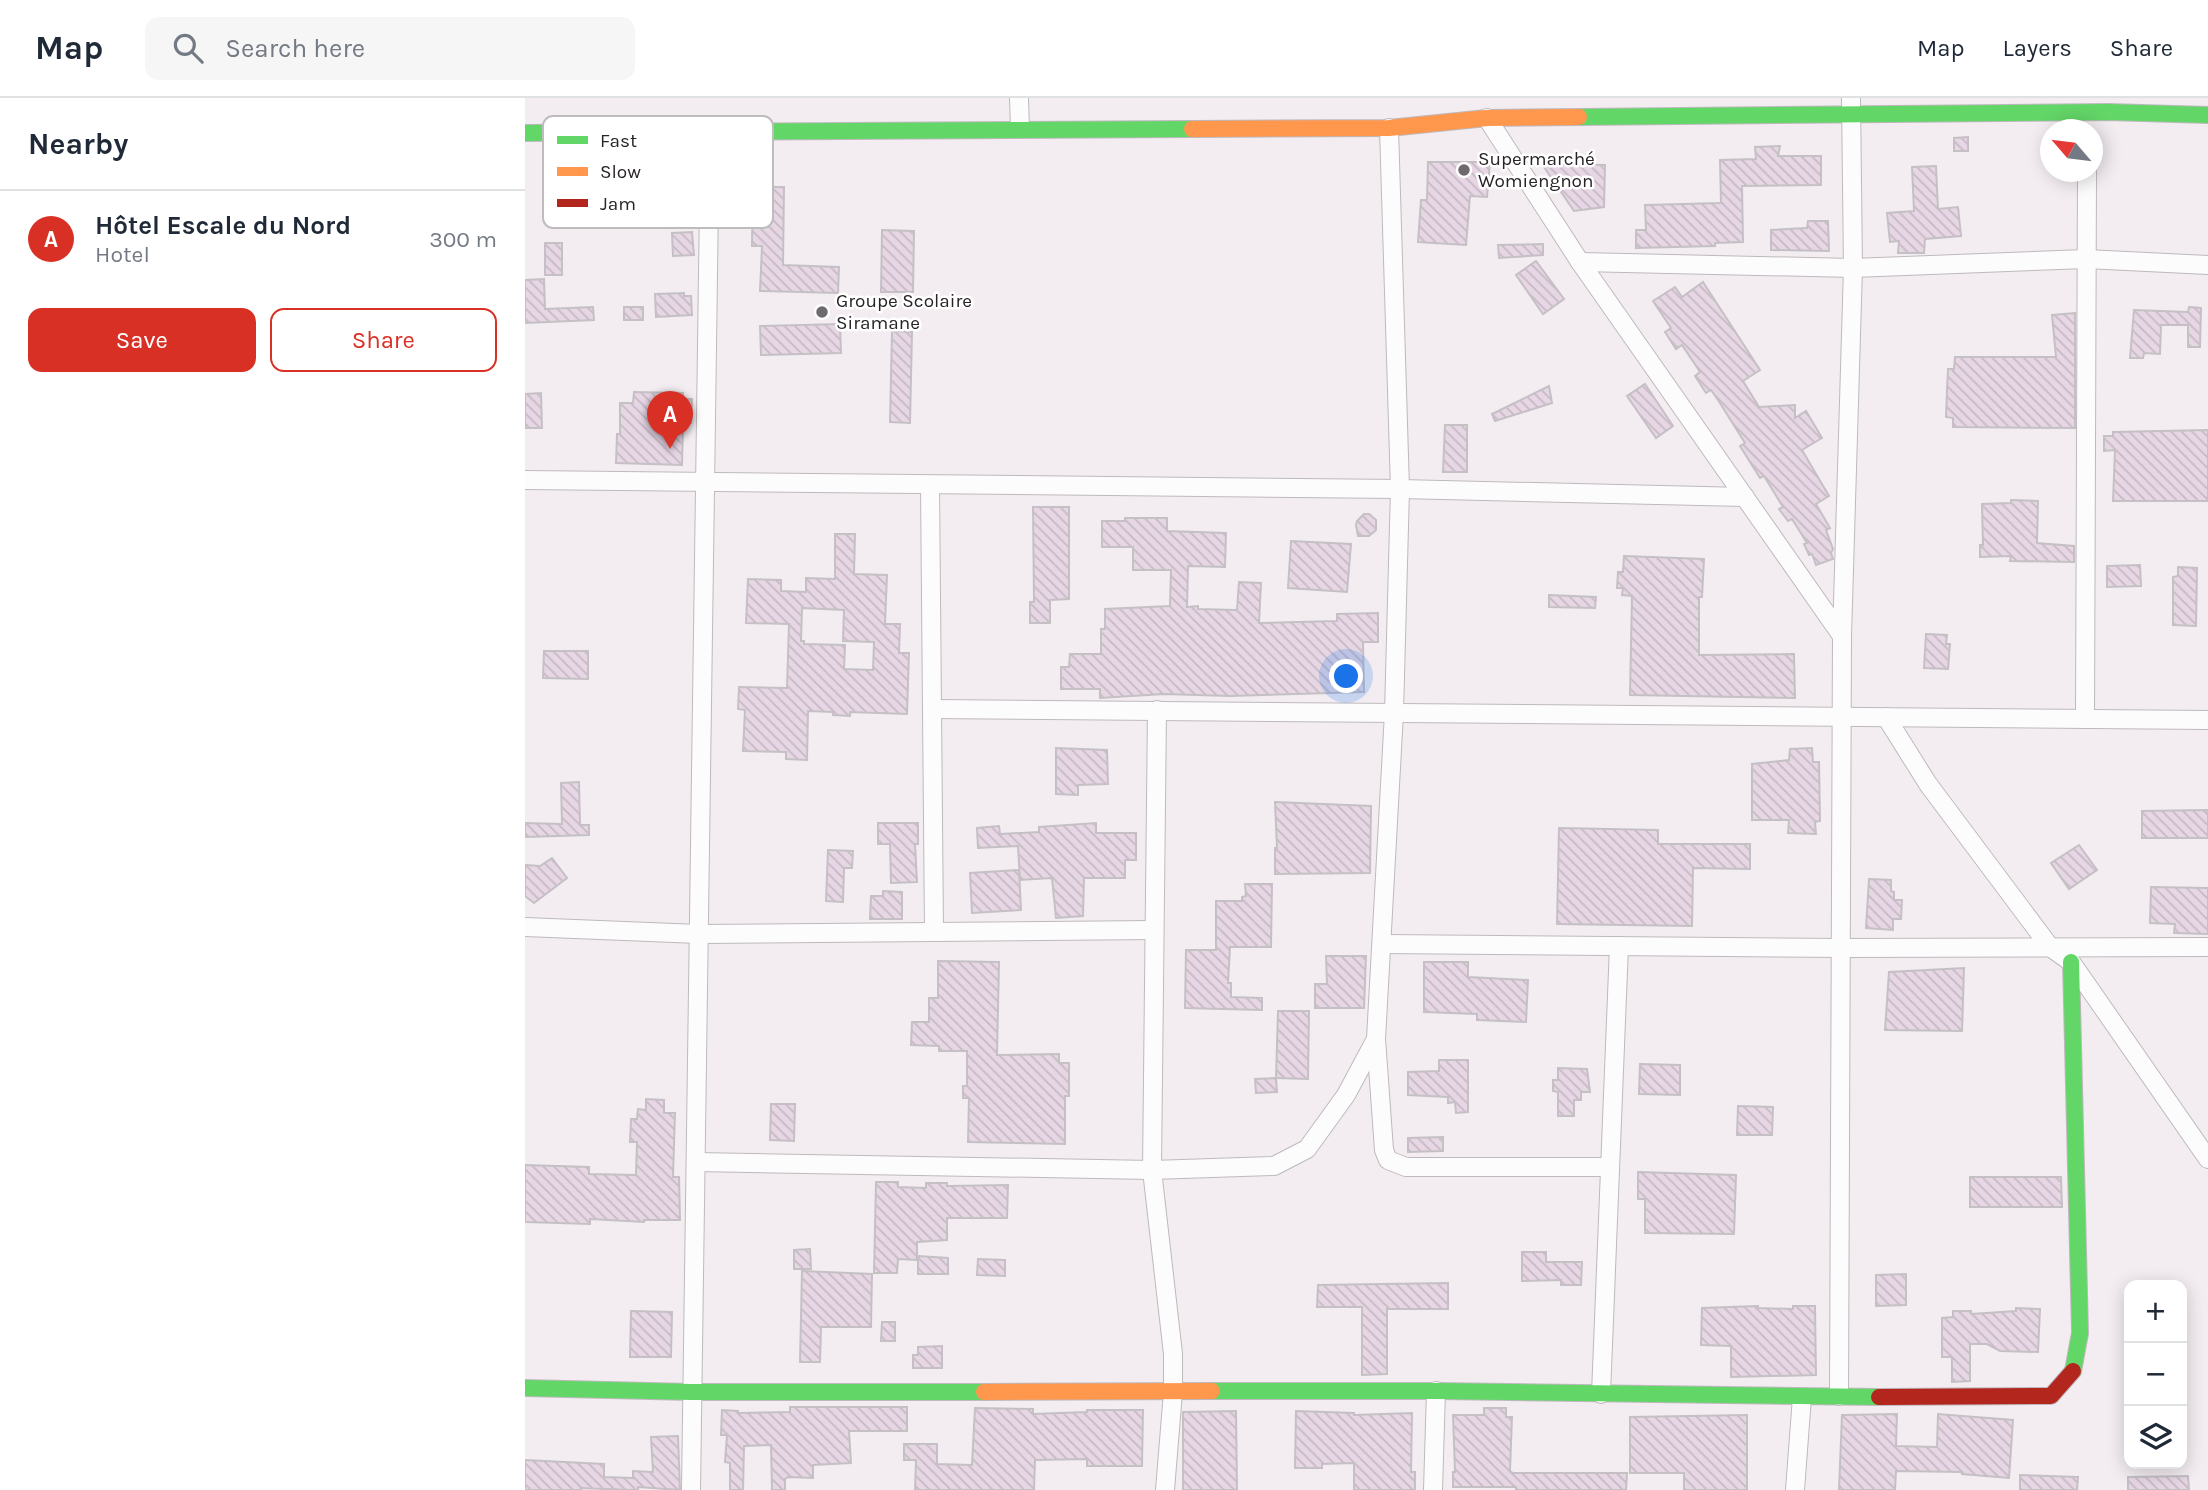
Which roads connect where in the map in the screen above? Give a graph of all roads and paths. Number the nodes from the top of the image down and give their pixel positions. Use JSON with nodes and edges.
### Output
{"nodes":[{"id":1,"x":1019,"y":98,"type":"edge"},
{"id":2,"x":1478,"y":98,"type":"edge"},
{"id":3,"x":1851,"y":107,"type":"edge"},
{"id":4,"x":2208,"y":115,"type":"edge"},
{"id":5,"x":1487,"y":118,"type":"junction"},
{"id":6,"x":2053,"y":119,"type":"edge"},
{"id":7,"x":2103,"y":120,"type":"edge"},
{"id":8,"x":1389,"y":128,"type":"junction"},
{"id":9,"x":1020,"y":129,"type":"junction"},
{"id":10,"x":773,"y":131,"type":"edge"},
{"id":11,"x":525,"y":133,"type":"edge"},
{"id":12,"x":543,"y":133,"type":"edge"},
{"id":13,"x":2087,"y":182,"type":"edge"},
{"id":14,"x":709,"y":228,"type":"edge"},
{"id":15,"x":2086,"y":260,"type":"junction"},
{"id":16,"x":1580,"y":262,"type":"junction"},
{"id":17,"x":2208,"y":265,"type":"edge"},
{"id":18,"x":1853,"y":268,"type":"junction"},
{"id":19,"x":525,"y":480,"type":"edge"},
{"id":20,"x":706,"y":483,"type":"junction"},
{"id":21,"x":930,"y":485,"type":"junction"},
{"id":22,"x":1400,"y":489,"type":"junction"},
{"id":23,"x":1745,"y":497,"type":"junction"},
{"id":24,"x":1842,"y":636,"type":"junction"},
{"id":25,"x":932,"y":709,"type":"junction"},
{"id":26,"x":1157,"y":710,"type":"junction"},
{"id":27,"x":1394,"y":713,"type":"junction"},
{"id":28,"x":1841,"y":718,"type":"junction"},
{"id":29,"x":1886,"y":718,"type":"junction"},
{"id":30,"x":2085,"y":719,"type":"junction"},
{"id":31,"x":2208,"y":720,"type":"edge"},
{"id":32,"x":525,"y":927,"type":"edge"},
{"id":33,"x":1154,"y":930,"type":"junction"},
{"id":34,"x":934,"y":932,"type":"junction"},
{"id":35,"x":699,"y":934,"type":"junction"},
{"id":36,"x":1382,"y":944,"type":"junction"},
{"id":37,"x":1619,"y":946,"type":"junction"},
{"id":38,"x":2050,"y":947,"type":"junction"},
{"id":39,"x":2208,"y":947,"type":"edge"},
{"id":40,"x":1841,"y":948,"type":"junction"},
{"id":41,"x":2071,"y":962,"type":"junction"},
{"id":42,"x":1376,"y":1040,"type":"junction"},
{"id":43,"x":2208,"y":1159,"type":"edge"},
{"id":44,"x":696,"y":1162,"type":"junction"},
{"id":45,"x":1610,"y":1167,"type":"junction"},
{"id":46,"x":1152,"y":1170,"type":"junction"},
{"id":47,"x":525,"y":1388,"type":"edge"},
{"id":48,"x":1436,"y":1391,"type":"junction"},
{"id":49,"x":691,"y":1392,"type":"junction"},
{"id":50,"x":1173,"y":1392,"type":"junction"},
{"id":51,"x":1601,"y":1394,"type":"junction"},
{"id":52,"x":1839,"y":1396,"type":"junction"},
{"id":53,"x":1801,"y":1398,"type":"junction"},
{"id":54,"x":691,"y":1490,"type":"edge"},
{"id":55,"x":1165,"y":1490,"type":"edge"},
{"id":56,"x":1433,"y":1490,"type":"edge"},
{"id":57,"x":1795,"y":1490,"type":"edge"}],
"edges":[{"from":1,"to":9,"type":"street"},
{"from":2,"to":5,"type":"street"},
{"from":3,"to":5,"type":"street"},
{"from":3,"to":6,"type":"street"},
{"from":3,"to":18,"type":"street"},
{"from":4,"to":7,"type":"street"},
{"from":5,"to":8,"type":"street"},
{"from":5,"to":16,"type":"street"},
{"from":8,"to":9,"type":"street"},
{"from":8,"to":22,"type":"street"},
{"from":9,"to":10,"type":"street"},
{"from":11,"to":12,"type":"street"},
{"from":13,"to":15,"type":"street"},
{"from":14,"to":20,"type":"street"},
{"from":15,"to":17,"type":"street"},
{"from":15,"to":18,"type":"street"},
{"from":15,"to":30,"type":"street"},
{"from":16,"to":18,"type":"street"},
{"from":16,"to":23,"type":"street"},
{"from":18,"to":24,"type":"street"},
{"from":19,"to":20,"type":"street"},
{"from":20,"to":21,"type":"street"},
{"from":20,"to":35,"type":"street"},
{"from":21,"to":22,"type":"street"},
{"from":21,"to":25,"type":"street"},
{"from":22,"to":23,"type":"street"},
{"from":22,"to":27,"type":"street"},
{"from":23,"to":24,"type":"street"},
{"from":24,"to":28,"type":"street"},
{"from":25,"to":26,"type":"street"},
{"from":25,"to":34,"type":"street"},
{"from":26,"to":27,"type":"street"},
{"from":26,"to":33,"type":"street"},
{"from":27,"to":28,"type":"street"},
{"from":27,"to":36,"type":"street"},
{"from":28,"to":29,"type":"street"},
{"from":28,"to":40,"type":"street"},
{"from":29,"to":30,"type":"street"},
{"from":29,"to":38,"type":"street"},
{"from":30,"to":31,"type":"street"},
{"from":32,"to":35,"type":"street"},
{"from":33,"to":34,"type":"street"},
{"from":33,"to":46,"type":"street"},
{"from":34,"to":35,"type":"street"},
{"from":35,"to":44,"type":"street"},
{"from":36,"to":37,"type":"street"},
{"from":36,"to":42,"type":"street"},
{"from":37,"to":40,"type":"street"},
{"from":37,"to":45,"type":"street"},
{"from":38,"to":39,"type":"street"},
{"from":38,"to":40,"type":"street"},
{"from":38,"to":41,"type":"street"},
{"from":40,"to":52,"type":"street"},
{"from":41,"to":43,"type":"street"},
{"from":41,"to":52,"type":"street"},
{"from":42,"to":45,"type":"street"},
{"from":42,"to":46,"type":"street"},
{"from":44,"to":46,"type":"street"},
{"from":44,"to":49,"type":"street"},
{"from":45,"to":51,"type":"street"},
{"from":46,"to":50,"type":"street"},
{"from":47,"to":49,"type":"street"},
{"from":48,"to":50,"type":"street"},
{"from":48,"to":51,"type":"street"},
{"from":48,"to":56,"type":"street"},
{"from":49,"to":50,"type":"street"},
{"from":49,"to":54,"type":"street"},
{"from":50,"to":55,"type":"street"},
{"from":51,"to":53,"type":"street"},
{"from":52,"to":53,"type":"street"},
{"from":53,"to":57,"type":"street"}]}
